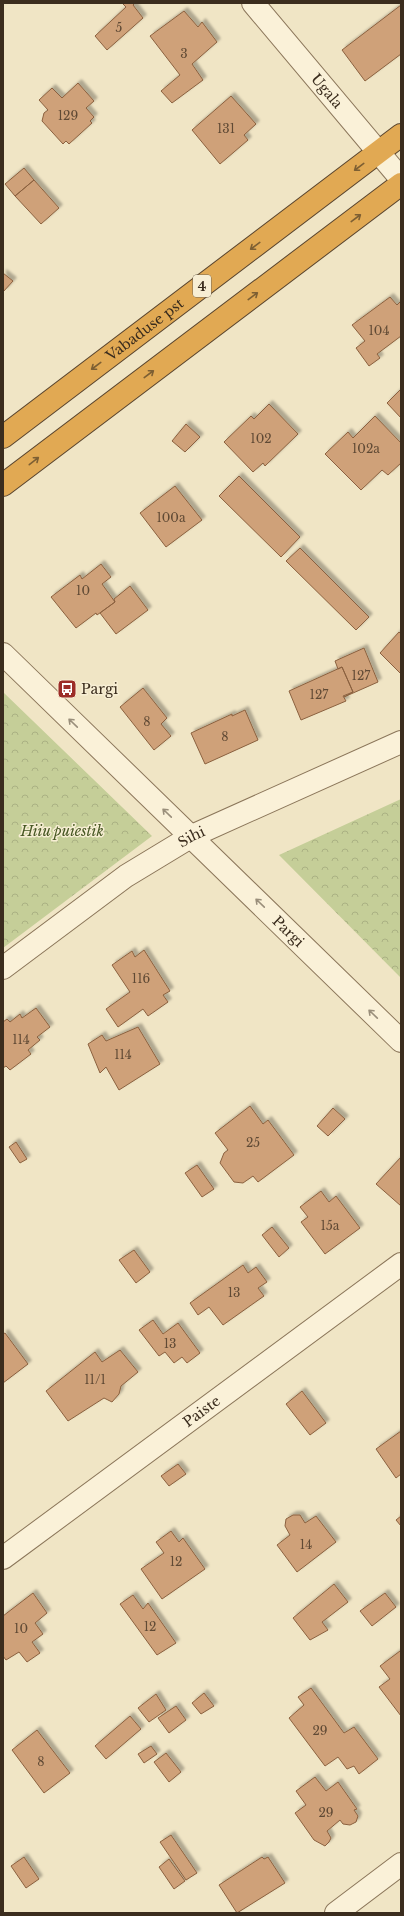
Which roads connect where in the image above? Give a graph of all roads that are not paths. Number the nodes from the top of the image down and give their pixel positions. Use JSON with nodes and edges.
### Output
{"nodes":[{"id":1,"x":254,"y":3,"type":"edge"},
{"id":2,"x":401,"y":135,"type":"edge"},
{"id":3,"x":379,"y":152,"type":"junction"},
{"id":4,"x":401,"y":179,"type":"edge"},
{"id":5,"x":401,"y":184,"type":"edge"},
{"id":6,"x":3,"y":437,"type":"edge"},
{"id":7,"x":3,"y":485,"type":"edge"},
{"id":8,"x":3,"y":654,"type":"edge"},
{"id":9,"x":401,"y":742,"type":"edge"},
{"id":10,"x":192,"y":836,"type":"junction"},
{"id":11,"x":3,"y":968,"type":"edge"},
{"id":12,"x":401,"y":1042,"type":"edge"},
{"id":13,"x":401,"y":1264,"type":"edge"},
{"id":14,"x":3,"y":1558,"type":"edge"},
{"id":15,"x":401,"y":1864,"type":"edge"},
{"id":16,"x":336,"y":1913,"type":"edge"}],
"edges":[{"from":1,"to":3,"type":"street","name":"Ugala"},
{"from":2,"to":3,"type":"highway","name":"Vabaduse pst","number":"4"},
{"from":3,"to":4,"type":"street","name":"Ugala"},
{"from":3,"to":6,"type":"highway","name":"Vabaduse pst","number":"4","one_way":true},
{"from":7,"to":5,"type":"highway","one_way":true},
{"from":10,"to":8,"type":"street","name":"Pargi","one_way":true},
{"from":9,"to":10,"type":"street","name":"Sihi"},
{"from":10,"to":11,"type":"street","name":"Sihi"},
{"from":12,"to":10,"type":"street","name":"Pargi","one_way":true},
{"from":13,"to":14,"type":"street","name":"Paiste"},
{"from":15,"to":16,"type":"street"}]}
